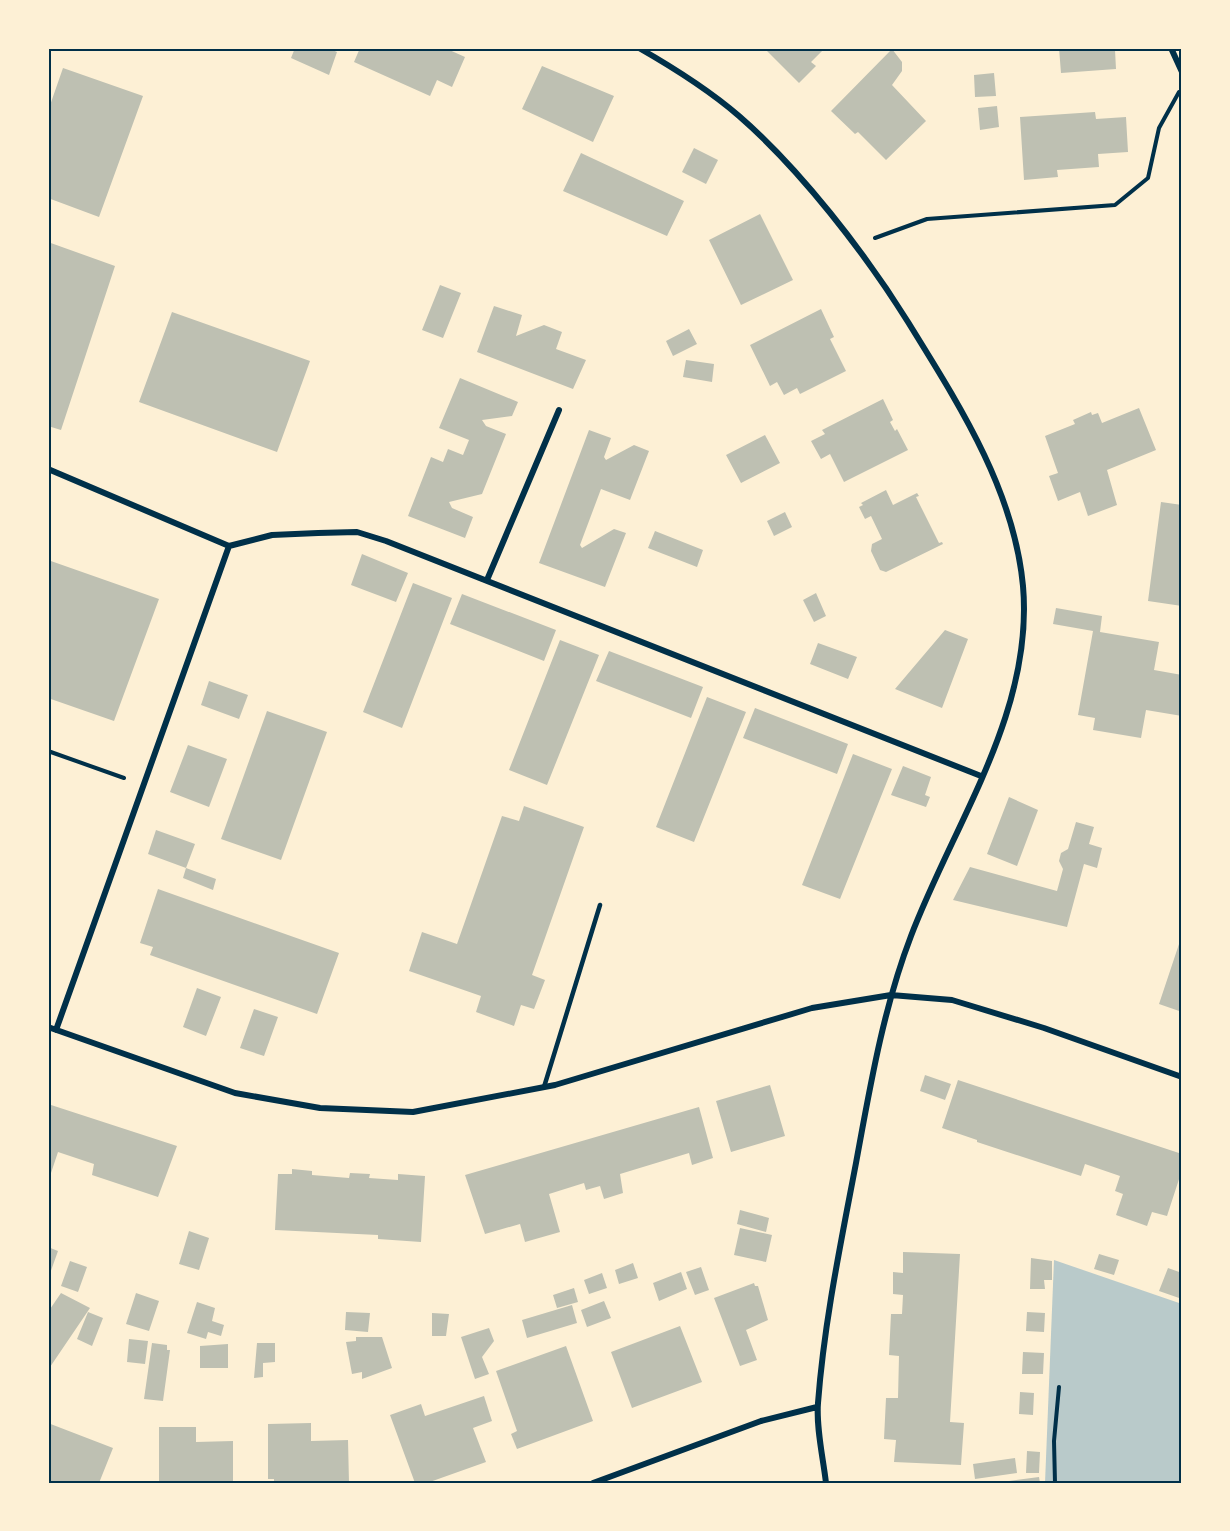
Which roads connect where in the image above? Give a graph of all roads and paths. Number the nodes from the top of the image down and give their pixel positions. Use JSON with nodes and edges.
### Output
{"nodes":[{"id":1,"x":639,"y":48,"type":"edge"},
{"id":2,"x":1171,"y":48,"type":"edge"},
{"id":3,"x":1182,"y":72,"type":"edge"},
{"id":4,"x":1182,"y":87,"type":"edge"},
{"id":5,"x":854,"y":245,"type":"junction"},
{"id":6,"x":559,"y":410,"type":"dead end"},
{"id":7,"x":48,"y":469,"type":"edge"},
{"id":8,"x":229,"y":546,"type":"junction"},
{"id":9,"x":487,"y":580,"type":"junction"},
{"id":10,"x":48,"y":751,"type":"edge"},
{"id":11,"x":981,"y":776,"type":"junction"},
{"id":12,"x":143,"y":785,"type":"junction"},
{"id":13,"x":600,"y":905,"type":"dead end"},
{"id":14,"x":891,"y":994,"type":"junction"},
{"id":15,"x":48,"y":1027,"type":"edge"},
{"id":16,"x":56,"y":1030,"type":"junction"},
{"id":17,"x":1182,"y":1077,"type":"edge"},
{"id":18,"x":544,"y":1087,"type":"junction"},
{"id":19,"x":1059,"y":1387,"type":"dead end"},
{"id":20,"x":817,"y":1407,"type":"junction"},
{"id":21,"x":593,"y":1483,"type":"edge"},
{"id":22,"x":826,"y":1483,"type":"edge"},
{"id":23,"x":1054,"y":1483,"type":"edge"}],
"edges":[{"from":1,"to":5,"type":"street"},
{"from":2,"to":3,"type":"street"},
{"from":4,"to":5,"type":"path"},
{"from":5,"to":11,"type":"street"},
{"from":6,"to":9,"type":"street"},
{"from":7,"to":8,"type":"street"},
{"from":8,"to":9,"type":"street"},
{"from":8,"to":12,"type":"street"},
{"from":9,"to":11,"type":"street"},
{"from":10,"to":12,"type":"path"},
{"from":11,"to":14,"type":"street"},
{"from":12,"to":16,"type":"street"},
{"from":13,"to":18,"type":"lane"},
{"from":14,"to":17,"type":"street"},
{"from":14,"to":18,"type":"street"},
{"from":14,"to":20,"type":"street"},
{"from":15,"to":16,"type":"street"},
{"from":16,"to":18,"type":"street"},
{"from":19,"to":23,"type":"path"},
{"from":20,"to":21,"type":"street"},
{"from":20,"to":22,"type":"street"}]}
